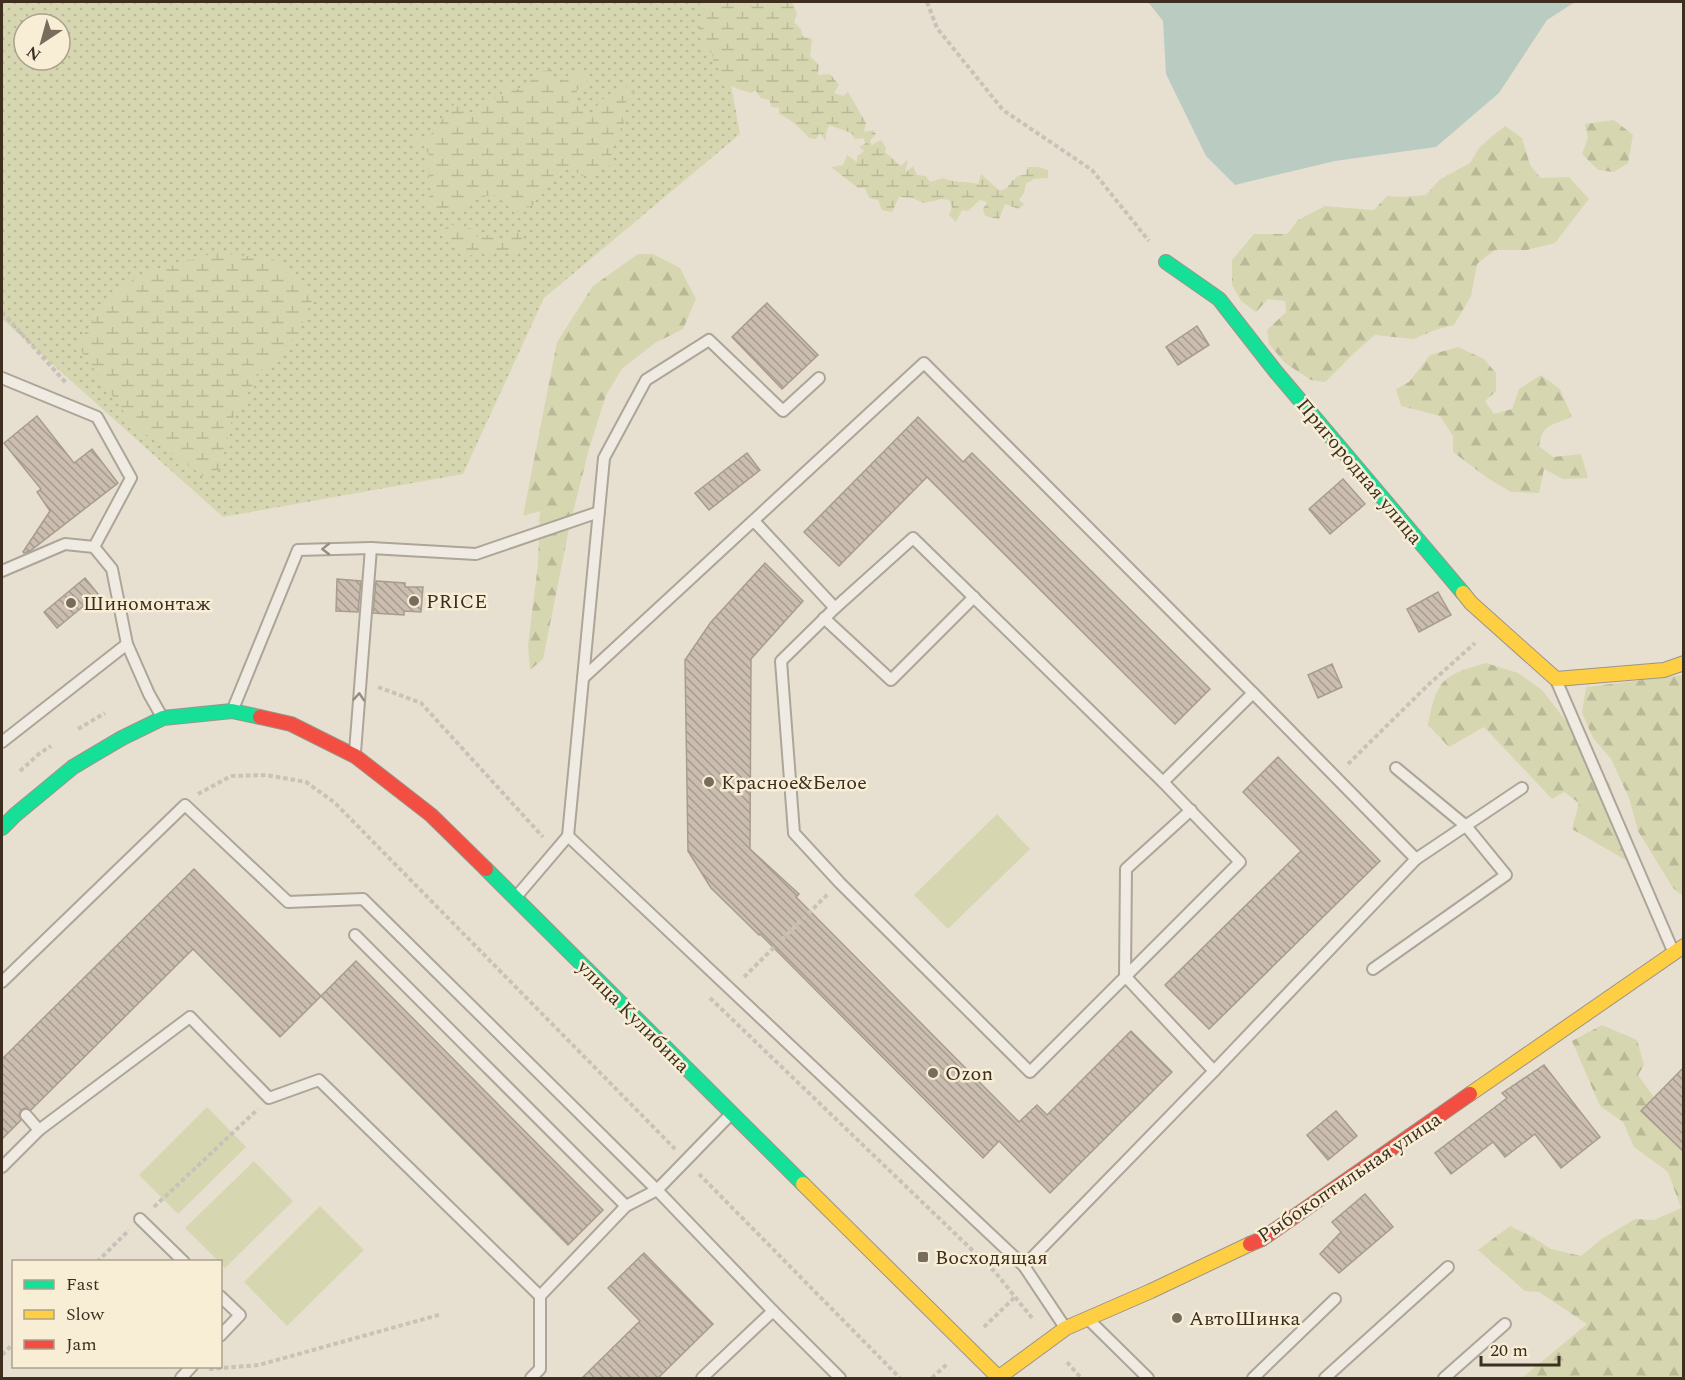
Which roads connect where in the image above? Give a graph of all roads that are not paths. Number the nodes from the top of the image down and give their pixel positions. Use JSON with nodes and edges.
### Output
{"nodes":[{"id":1,"x":1166,"y":262,"type":"road end"},
{"id":2,"x":2,"y":378,"type":"edge"},
{"id":3,"x":819,"y":378,"type":"dead end"},
{"id":4,"x":599,"y":512,"type":"junction"},
{"id":5,"x":754,"y":520,"type":"junction"},
{"id":6,"x":94,"y":547,"type":"junction"},
{"id":7,"x":371,"y":549,"type":"junction"},
{"id":8,"x":2,"y":571,"type":"edge"},
{"id":9,"x":974,"y":597,"type":"junction"},
{"id":10,"x":835,"y":608,"type":"junction"},
{"id":11,"x":824,"y":618,"type":"junction"},
{"id":12,"x":127,"y":644,"type":"junction"},
{"id":13,"x":1683,"y":663,"type":"edge"},
{"id":14,"x":583,"y":678,"type":"junction"},
{"id":15,"x":1556,"y":679,"type":"junction"},
{"id":16,"x":1253,"y":693,"type":"junction"},
{"id":17,"x":232,"y":711,"type":"junction"},
{"id":18,"x":163,"y":718,"type":"junction"},
{"id":19,"x":2,"y":742,"type":"edge"},
{"id":20,"x":355,"y":756,"type":"junction"},
{"id":21,"x":1396,"y":768,"type":"dead end"},
{"id":22,"x":1163,"y":782,"type":"junction"},
{"id":23,"x":1522,"y":788,"type":"dead end"},
{"id":24,"x":1191,"y":810,"type":"junction"},
{"id":25,"x":1466,"y":826,"type":"junction"},
{"id":26,"x":2,"y":828,"type":"edge"},
{"id":27,"x":568,"y":836,"type":"junction"},
{"id":28,"x":1416,"y":859,"type":"junction"},
{"id":29,"x":516,"y":897,"type":"junction"},
{"id":30,"x":355,"y":934,"type":"dead end"},
{"id":31,"x":1678,"y":949,"type":"edge"},
{"id":32,"x":1372,"y":969,"type":"dead end"},
{"id":33,"x":1125,"y":976,"type":"junction"},
{"id":34,"x":2,"y":982,"type":"edge"},
{"id":35,"x":1214,"y":1071,"type":"junction"},
{"id":36,"x":732,"y":1113,"type":"junction"},
{"id":37,"x":26,"y":1115,"type":"dead end"},
{"id":38,"x":39,"y":1130,"type":"junction"},
{"id":39,"x":2,"y":1167,"type":"edge"},
{"id":40,"x":657,"y":1190,"type":"junction"},
{"id":41,"x":627,"y":1206,"type":"junction"},
{"id":42,"x":140,"y":1220,"type":"road end"},
{"id":43,"x":182,"y":1260,"type":"edge"},
{"id":44,"x":1024,"y":1266,"type":"junction"},
{"id":45,"x":1448,"y":1267,"type":"dead end"},
{"id":46,"x":540,"y":1296,"type":"junction"},
{"id":47,"x":222,"y":1298,"type":"edge"},
{"id":48,"x":1335,"y":1299,"type":"dead end"},
{"id":49,"x":773,"y":1311,"type":"junction"},
{"id":50,"x":1087,"y":1319,"type":"junction"},
{"id":51,"x":1505,"y":1324,"type":"dead end"},
{"id":52,"x":1066,"y":1328,"type":"junction"},
{"id":53,"x":222,"y":1334,"type":"edge"},
{"id":54,"x":531,"y":1378,"type":"edge"},
{"id":55,"x":702,"y":1378,"type":"edge"},
{"id":56,"x":840,"y":1378,"type":"edge"},
{"id":57,"x":998,"y":1378,"type":"edge"},
{"id":58,"x":1148,"y":1378,"type":"edge"},
{"id":59,"x":1253,"y":1378,"type":"edge"},
{"id":60,"x":1325,"y":1378,"type":"edge"},
{"id":61,"x":1444,"y":1378,"type":"edge"}],
"edges":[{"from":1,"to":15,"type":"street","name":"Пригородная улица"},
{"from":2,"to":6,"type":"lane"},
{"from":3,"to":4,"type":"lane"},
{"from":4,"to":7,"type":"lane"},
{"from":4,"to":14,"type":"lane"},
{"from":5,"to":10,"type":"lane"},
{"from":5,"to":14,"type":"lane"},
{"from":5,"to":16,"type":"lane"},
{"from":6,"to":8,"type":"lane"},
{"from":6,"to":12,"type":"lane"},
{"from":7,"to":17,"type":"lane","one_way":true},
{"from":20,"to":7,"type":"lane","one_way":true},
{"from":9,"to":10,"type":"lane"},
{"from":9,"to":11,"type":"lane"},
{"from":9,"to":22,"type":"lane"},
{"from":10,"to":11,"type":"lane"},
{"from":11,"to":33,"type":"lane"},
{"from":12,"to":18,"type":"lane"},
{"from":12,"to":19,"type":"lane"},
{"from":13,"to":15,"type":"street"},
{"from":14,"to":27,"type":"lane"},
{"from":15,"to":31,"type":"lane"},
{"from":16,"to":22,"type":"lane"},
{"from":16,"to":28,"type":"lane"},
{"from":17,"to":18,"type":"street","name":"улица Кулибина"},
{"from":17,"to":20,"type":"street","name":"улица Кулибина"},
{"from":18,"to":26,"type":"street"},
{"from":20,"to":29,"type":"street","name":"улица Кулибина"},
{"from":21,"to":25,"type":"lane"},
{"from":22,"to":24,"type":"lane"},
{"from":23,"to":25,"type":"lane"},
{"from":24,"to":33,"type":"lane"},
{"from":24,"to":33,"type":"lane"},
{"from":25,"to":28,"type":"lane"},
{"from":25,"to":32,"type":"lane"},
{"from":27,"to":29,"type":"lane"},
{"from":27,"to":44,"type":"lane"},
{"from":28,"to":35,"type":"lane"},
{"from":29,"to":36,"type":"street","name":"улица Кулибина"},
{"from":30,"to":41,"type":"lane"},
{"from":31,"to":50,"type":"street","name":"Рыбокоптильная улица"},
{"from":33,"to":35,"type":"lane"},
{"from":34,"to":40,"type":"lane"},
{"from":35,"to":44,"type":"lane"},
{"from":36,"to":40,"type":"lane"},
{"from":36,"to":57,"type":"street","name":"улица Кулибина"},
{"from":37,"to":38,"type":"lane"},
{"from":38,"to":39,"type":"lane"},
{"from":38,"to":46,"type":"lane"},
{"from":40,"to":41,"type":"lane"},
{"from":40,"to":49,"type":"lane"},
{"from":41,"to":46,"type":"lane"},
{"from":42,"to":43,"type":"lane"},
{"from":44,"to":52,"type":"lane"},
{"from":45,"to":60,"type":"lane"},
{"from":46,"to":54,"type":"lane"},
{"from":47,"to":53,"type":"lane"},
{"from":48,"to":59,"type":"lane"},
{"from":49,"to":55,"type":"lane"},
{"from":49,"to":56,"type":"lane"},
{"from":50,"to":52,"type":"street","name":"Рыбокоптильная улица"},
{"from":50,"to":58,"type":"lane"},
{"from":51,"to":61,"type":"lane"},
{"from":52,"to":57,"type":"street","name":"Рыбокоптильная улица"}]}
